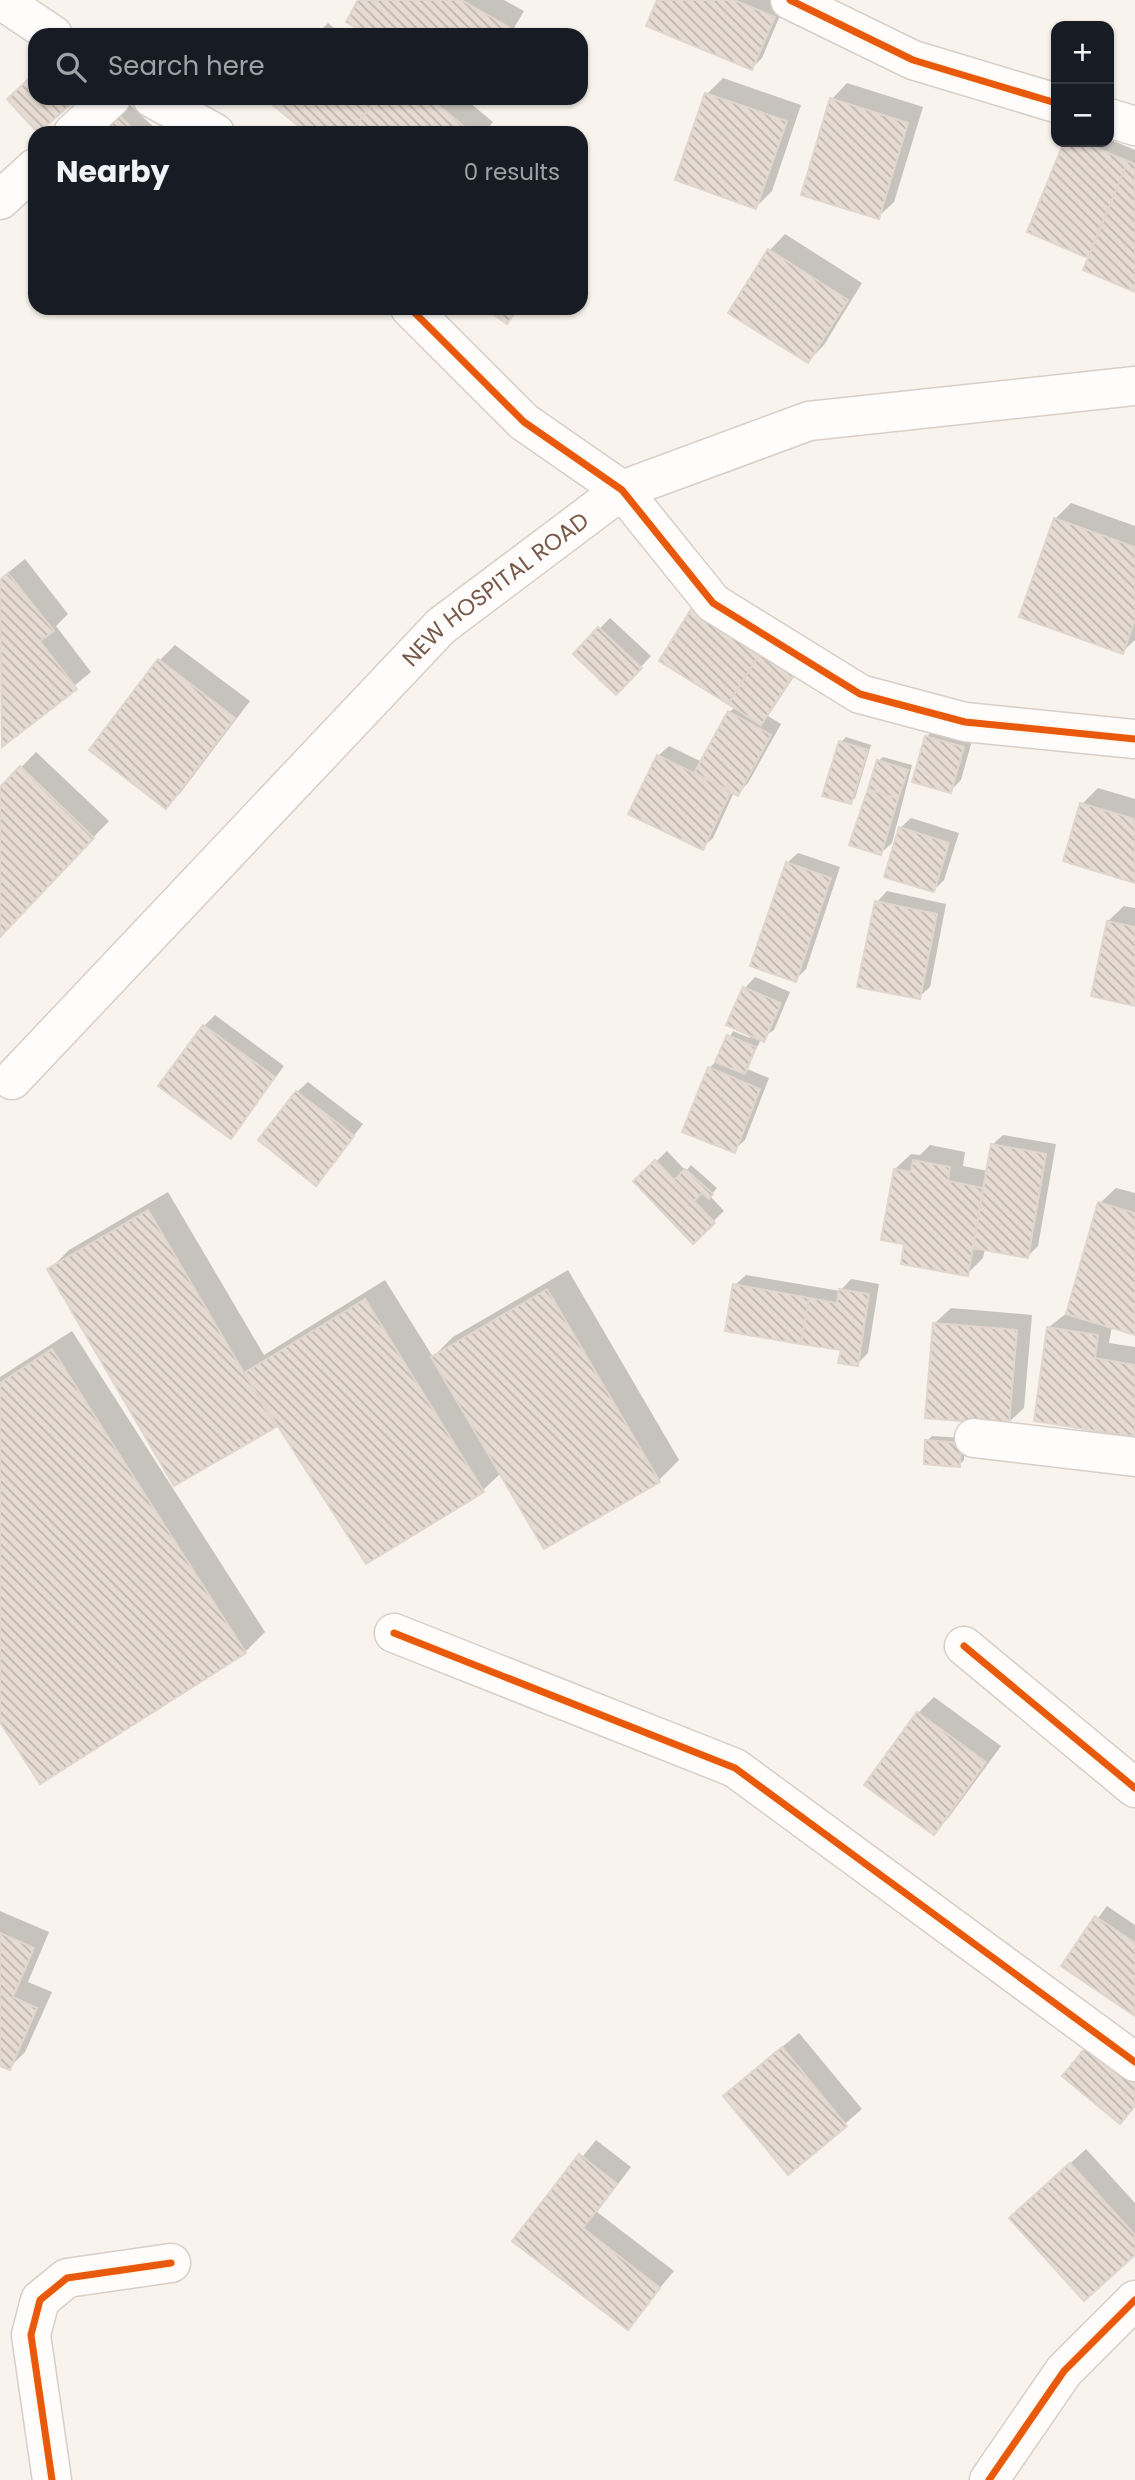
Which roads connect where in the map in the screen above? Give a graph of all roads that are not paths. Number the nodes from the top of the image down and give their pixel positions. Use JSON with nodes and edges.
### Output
{"nodes":[{"id":1,"x":1,"y":0,"type":"edge"},
{"id":2,"x":790,"y":0,"type":"edge"},
{"id":3,"x":43,"y":28,"type":"edge"},
{"id":4,"x":1051,"y":101,"type":"edge"},
{"id":5,"x":103,"y":105,"type":"edge"},
{"id":6,"x":165,"y":105,"type":"edge"},
{"id":7,"x":1114,"y":120,"type":"edge"},
{"id":8,"x":81,"y":126,"type":"edge"},
{"id":9,"x":202,"y":126,"type":"edge"},
{"id":10,"x":1135,"y":126,"type":"edge"},
{"id":11,"x":28,"y":174,"type":"edge"},
{"id":12,"x":0,"y":200,"type":"edge"},
{"id":13,"x":417,"y":315,"type":"edge"},
{"id":14,"x":1135,"y":386,"type":"edge"},
{"id":15,"x":622,"y":490,"type":"junction"},
{"id":16,"x":1135,"y":738,"type":"edge"},
{"id":17,"x":12,"y":1080,"type":"dead end"},
{"id":18,"x":974,"y":1438,"type":"dead end"},
{"id":19,"x":1135,"y":1457,"type":"edge"},
{"id":20,"x":394,"y":1633,"type":"dead end"},
{"id":21,"x":964,"y":1646,"type":"dead end"},
{"id":22,"x":1135,"y":1788,"type":"edge"},
{"id":23,"x":1135,"y":2063,"type":"edge"},
{"id":24,"x":170,"y":2263,"type":"dead end"},
{"id":25,"x":1135,"y":2300,"type":"edge"},
{"id":26,"x":52,"y":2480,"type":"edge"},
{"id":27,"x":989,"y":2480,"type":"edge"}],
"edges":[{"from":1,"to":3,"type":"street"},
{"from":2,"to":4,"type":"street"},
{"from":5,"to":8,"type":"street"},
{"from":6,"to":9,"type":"street"},
{"from":7,"to":10,"type":"street"},
{"from":11,"to":12,"type":"street"},
{"from":13,"to":15,"type":"street"},
{"from":14,"to":15,"type":"street","name":"NEW HOSPITAL ROAD"},
{"from":15,"to":16,"type":"street"},
{"from":15,"to":17,"type":"street","name":"NEW HOSPITAL ROAD"},
{"from":18,"to":19,"type":"street"},
{"from":20,"to":23,"type":"street"},
{"from":21,"to":22,"type":"street"},
{"from":24,"to":26,"type":"street"},
{"from":25,"to":27,"type":"street"}]}
